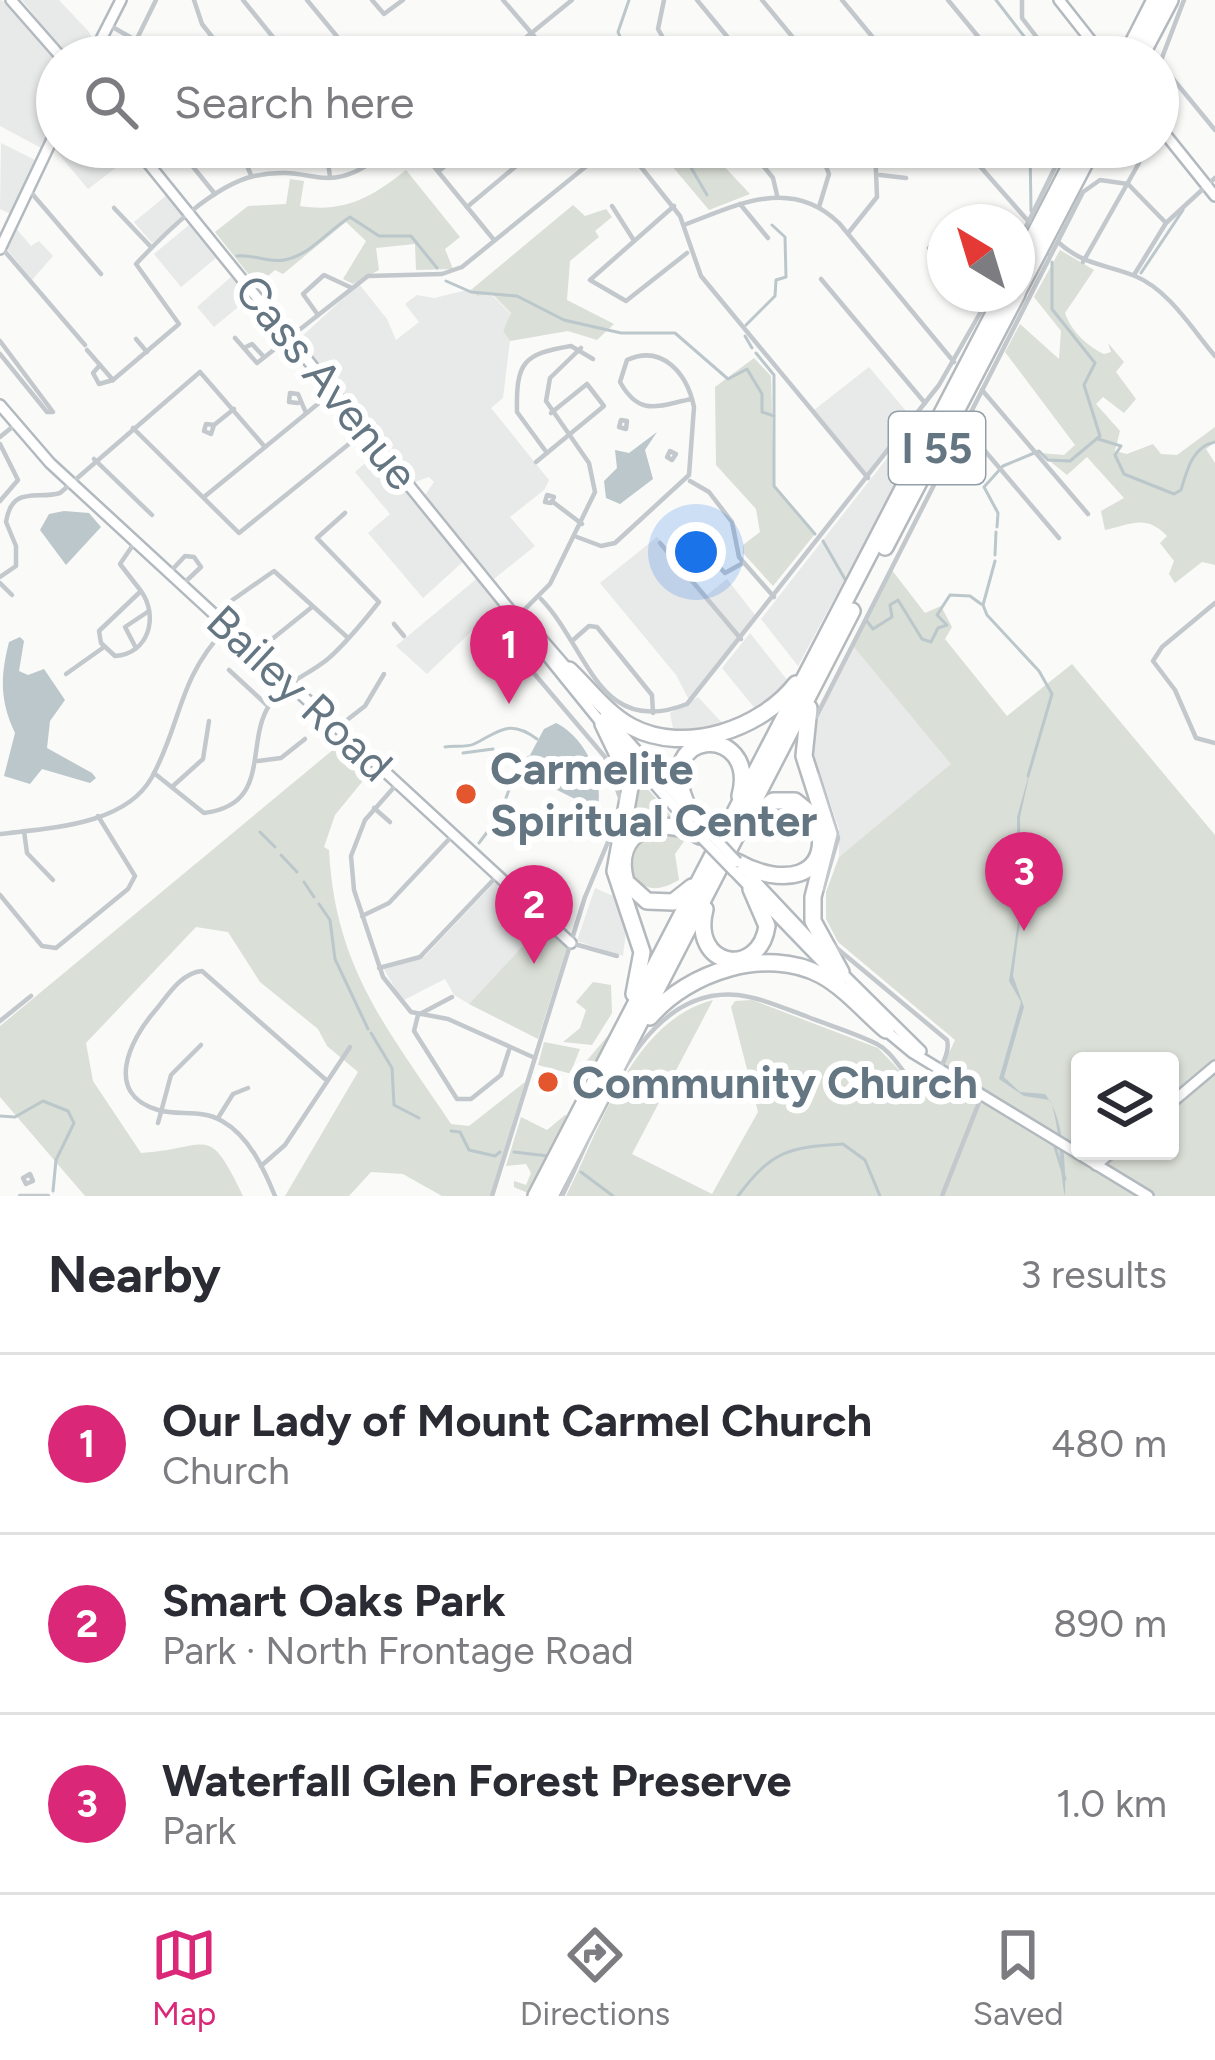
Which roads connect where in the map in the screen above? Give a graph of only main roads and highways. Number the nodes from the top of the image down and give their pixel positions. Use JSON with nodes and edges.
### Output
{"nodes":[{"id":1,"x":15,"y":0,"type":"edge"},
{"id":2,"x":121,"y":0,"type":"edge"},
{"id":3,"x":1059,"y":0,"type":"edge"},
{"id":4,"x":1155,"y":0,"type":"edge"},
{"id":5,"x":1170,"y":0,"type":"edge"},
{"id":6,"x":43,"y":36,"type":"edge"},
{"id":7,"x":103,"y":36,"type":"edge"},
{"id":8,"x":1087,"y":36,"type":"edge"},
{"id":9,"x":1137,"y":36,"type":"edge"},
{"id":10,"x":1151,"y":36,"type":"edge"},
{"id":11,"x":1179,"y":148,"type":"edge"},
{"id":12,"x":38,"y":168,"type":"edge"},
{"id":13,"x":152,"y":168,"type":"edge"},
{"id":14,"x":1069,"y":168,"type":"edge"},
{"id":15,"x":1082,"y":168,"type":"edge"},
{"id":16,"x":1210,"y":181,"type":"edge"},
{"id":17,"x":1215,"y":196,"type":"edge"},
{"id":18,"x":1035,"y":234,"type":"edge"},
{"id":19,"x":1,"y":243,"type":"edge"},
{"id":20,"x":1035,"y":259,"type":"edge"},
{"id":21,"x":995,"y":312,"type":"edge"},
{"id":22,"x":1007,"y":312,"type":"edge"},
{"id":23,"x":0,"y":404,"type":"edge"},
{"id":24,"x":519,"y":617,"type":"junction"},
{"id":25,"x":837,"y":630,"type":"junction"},
{"id":26,"x":569,"y":670,"type":"junction"},
{"id":27,"x":602,"y":724,"type":"junction"},
{"id":28,"x":691,"y":813,"type":"junction"},
{"id":29,"x":734,"y":819,"type":"junction"},
{"id":30,"x":704,"y":833,"type":"junction"},
{"id":31,"x":735,"y":838,"type":"junction"},
{"id":32,"x":708,"y":866,"type":"junction"},
{"id":33,"x":736,"y":867,"type":"junction"},
{"id":34,"x":710,"y":888,"type":"junction"},
{"id":35,"x":751,"y":889,"type":"junction"},
{"id":36,"x":571,"y":943,"type":"road end"},
{"id":37,"x":841,"y":971,"type":"junction"},
{"id":38,"x":886,"y":1030,"type":"junction"},
{"id":39,"x":618,"y":1038,"type":"junction"},
{"id":40,"x":621,"y":1059,"type":"junction"},
{"id":41,"x":939,"y":1066,"type":"junction"},
{"id":42,"x":1215,"y":1066,"type":"edge"},
{"id":43,"x":1179,"y":1096,"type":"edge"},
{"id":44,"x":1102,"y":1160,"type":"edge"},
{"id":45,"x":1096,"y":1165,"type":"junction"},
{"id":46,"x":536,"y":1196,"type":"edge"},
{"id":47,"x":550,"y":1196,"type":"edge"},
{"id":48,"x":1148,"y":1196,"type":"edge"}],
"edges":[{"from":1,"to":6,"type":"main road"},
{"from":2,"to":7,"type":"main road"},
{"from":3,"to":8,"type":"main road"},
{"from":4,"to":9,"type":"highway"},
{"from":5,"to":10,"type":"highway"},
{"from":11,"to":16,"type":"main road"},
{"from":12,"to":19,"type":"main road"},
{"from":13,"to":24,"type":"main road","name":"Cass Avenue"},
{"from":14,"to":18,"type":"highway"},
{"from":15,"to":20,"type":"highway","number":"I 55"},
{"from":16,"to":17,"type":"main road"},
{"from":21,"to":25,"type":"highway","number":"I 55"},
{"from":22,"to":25,"type":"highway","number":"I 55"},
{"from":23,"to":36,"type":"main road","name":"Bailey Road"},
{"from":24,"to":26,"type":"main road","name":"Cass Avenue"},
{"from":24,"to":27,"type":"main road","name":"Cass Avenue"},
{"from":25,"to":26,"type":"highway"},
{"from":25,"to":29,"type":"highway","number":"I 55"},
{"from":25,"to":31,"type":"highway","number":"I 55"},
{"from":25,"to":37,"type":"highway"},
{"from":26,"to":28,"type":"main road","name":"Cass Avenue"},
{"from":27,"to":30,"type":"main road","name":"Cass Avenue"},
{"from":27,"to":39,"type":"highway"},
{"from":28,"to":29,"type":"highway"},
{"from":28,"to":30,"type":"main road","name":"Cass Avenue"},
{"from":29,"to":32,"type":"highway","number":"I 55"},
{"from":30,"to":32,"type":"highway"},
{"from":30,"to":33,"type":"main road","name":"Cass Avenue","bridge":true},
{"from":31,"to":33,"type":"highway"},
{"from":31,"to":34,"type":"highway","number":"I 55"},
{"from":32,"to":39,"type":"highway","number":"I 55"},
{"from":33,"to":35,"type":"main road","name":"Cass Avenue"},
{"from":33,"to":37,"type":"main road","name":"Cass Avenue"},
{"from":34,"to":35,"type":"highway"},
{"from":34,"to":40,"type":"highway","number":"I 55"},
{"from":35,"to":38,"type":"main road","name":"Cass Avenue"},
{"from":37,"to":41,"type":"main road","name":"Cass Avenue"},
{"from":38,"to":40,"type":"highway"},
{"from":38,"to":41,"type":"main road","name":"Cass Avenue"},
{"from":39,"to":46,"type":"highway","number":"I 55"},
{"from":40,"to":47,"type":"highway","number":"I 55"},
{"from":41,"to":45,"type":"main road","name":"Cass Avenue"},
{"from":42,"to":43,"type":"main road"},
{"from":44,"to":45,"type":"main road"},
{"from":45,"to":48,"type":"main road","name":"Cass Avenue"}]}
